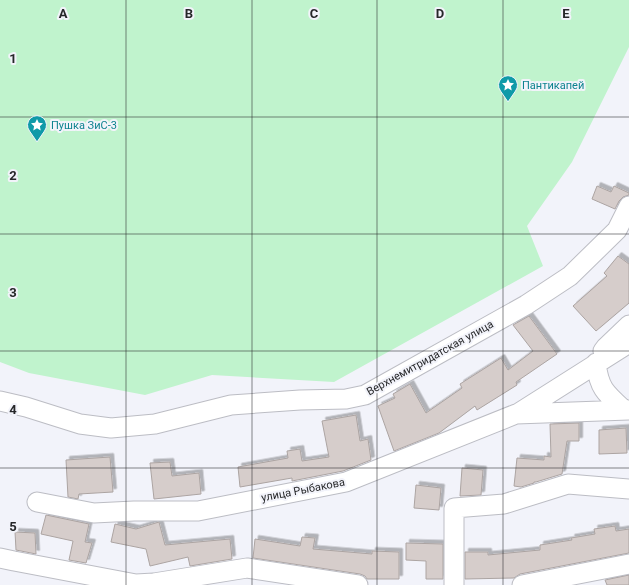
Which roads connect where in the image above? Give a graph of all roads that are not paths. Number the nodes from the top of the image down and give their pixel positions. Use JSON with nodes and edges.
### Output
{"nodes":[{"id":1,"x":629,"y":206,"type":"edge"},
{"id":2,"x":629,"y":325,"type":"edge"},
{"id":3,"x":629,"y":343,"type":"edge"},
{"id":4,"x":596,"y":363,"type":"junction"},
{"id":5,"x":0,"y":401,"type":"edge"},
{"id":6,"x":626,"y":410,"type":"edge"},
{"id":7,"x":516,"y":414,"type":"junction"},
{"id":8,"x":629,"y":489,"type":"edge"},
{"id":9,"x":37,"y":502,"type":"dead end"},
{"id":10,"x":0,"y":558,"type":"edge"},
{"id":11,"x":629,"y":564,"type":"edge"},
{"id":12,"x":358,"y":585,"type":"edge"},
{"id":13,"x":454,"y":585,"type":"edge"},
{"id":14,"x":522,"y":585,"type":"edge"}],
"edges":[{"from":1,"to":5,"type":"street","name":"Верхнемитридатская улица"},
{"from":2,"to":4,"type":"street"},
{"from":3,"to":4,"type":"street"},
{"from":4,"to":6,"type":"street"},
{"from":4,"to":7,"type":"street"},
{"from":6,"to":7,"type":"street","name":"улица Рыбакова"},
{"from":7,"to":9,"type":"street","name":"улица Рыбакова"},
{"from":8,"to":13,"type":"street"},
{"from":10,"to":12,"type":"street"},
{"from":11,"to":14,"type":"street"}]}
